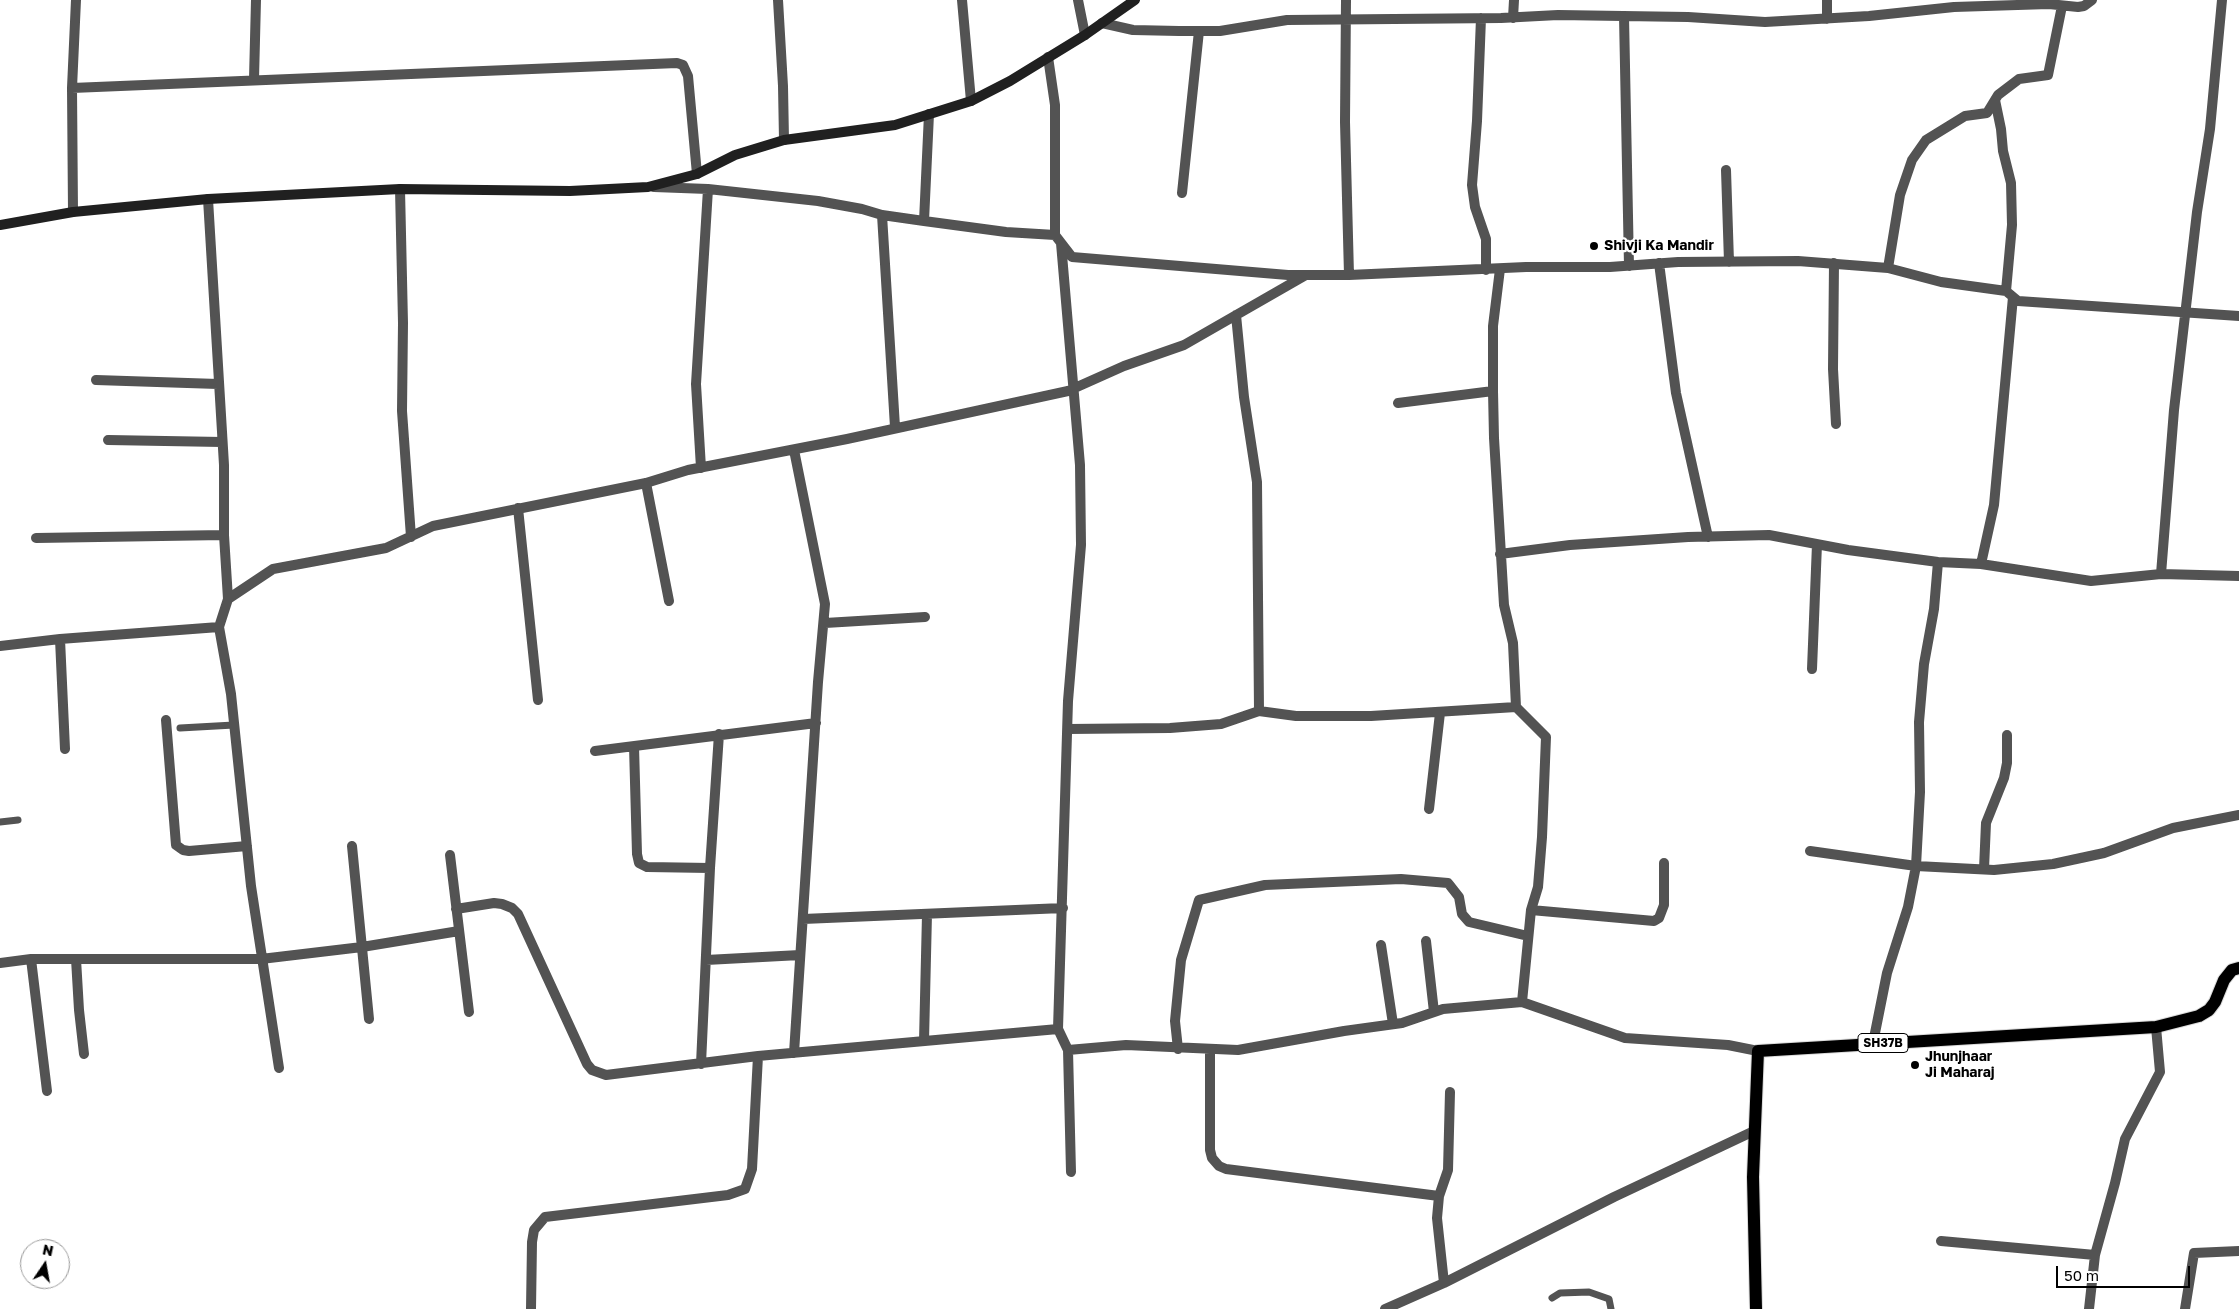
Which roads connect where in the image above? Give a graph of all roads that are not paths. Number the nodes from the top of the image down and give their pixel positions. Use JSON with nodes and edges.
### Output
{"nodes":[{"id":1,"x":76,"y":0,"type":"edge"},
{"id":2,"x":256,"y":0,"type":"edge"},
{"id":3,"x":778,"y":0,"type":"edge"},
{"id":4,"x":962,"y":0,"type":"edge"},
{"id":5,"x":1078,"y":0,"type":"edge"},
{"id":6,"x":1135,"y":0,"type":"edge"},
{"id":7,"x":1346,"y":0,"type":"edge"},
{"id":8,"x":1514,"y":0,"type":"edge"},
{"id":9,"x":1827,"y":0,"type":"edge"},
{"id":10,"x":2092,"y":0,"type":"edge"},
{"id":11,"x":2222,"y":0,"type":"edge"},
{"id":12,"x":2062,"y":6,"type":"junction"},
{"id":13,"x":1624,"y":16,"type":"junction"},
{"id":14,"x":1481,"y":18,"type":"junction"},
{"id":15,"x":1513,"y":18,"type":"junction"},
{"id":16,"x":1827,"y":19,"type":"junction"},
{"id":17,"x":1347,"y":20,"type":"junction"},
{"id":18,"x":1102,"y":24,"type":"junction"},
{"id":19,"x":1199,"y":31,"type":"junction"},
{"id":20,"x":1085,"y":35,"type":"junction"},
{"id":21,"x":1048,"y":57,"type":"junction"},
{"id":22,"x":254,"y":80,"type":"junction"},
{"id":23,"x":72,"y":88,"type":"junction"},
{"id":24,"x":1995,"y":100,"type":"junction"},
{"id":25,"x":971,"y":102,"type":"junction"},
{"id":26,"x":929,"y":114,"type":"junction"},
{"id":27,"x":784,"y":140,"type":"junction"},
{"id":28,"x":1726,"y":170,"type":"dead end"},
{"id":29,"x":697,"y":174,"type":"junction"},
{"id":30,"x":648,"y":187,"type":"junction"},
{"id":31,"x":400,"y":189,"type":"junction"},
{"id":32,"x":708,"y":189,"type":"junction"},
{"id":33,"x":1182,"y":193,"type":"dead end"},
{"id":34,"x":208,"y":199,"type":"junction"},
{"id":35,"x":74,"y":212,"type":"junction"},
{"id":36,"x":882,"y":215,"type":"junction"},
{"id":37,"x":924,"y":221,"type":"junction"},
{"id":38,"x":0,"y":225,"type":"edge"},
{"id":39,"x":1054,"y":235,"type":"junction"},
{"id":40,"x":1061,"y":243,"type":"junction"},
{"id":41,"x":1728,"y":262,"type":"junction"},
{"id":42,"x":1659,"y":263,"type":"junction"},
{"id":43,"x":1834,"y":264,"type":"junction"},
{"id":44,"x":1629,"y":266,"type":"junction"},
{"id":45,"x":1888,"y":268,"type":"junction"},
{"id":46,"x":1500,"y":269,"type":"junction"},
{"id":47,"x":1486,"y":270,"type":"junction"},
{"id":48,"x":1306,"y":275,"type":"junction"},
{"id":49,"x":1349,"y":275,"type":"junction"},
{"id":50,"x":2009,"y":294,"type":"junction"},
{"id":51,"x":2186,"y":313,"type":"junction"},
{"id":52,"x":1236,"y":315,"type":"junction"},
{"id":53,"x":2239,"y":316,"type":"edge"},
{"id":54,"x":96,"y":380,"type":"dead end"},
{"id":55,"x":218,"y":384,"type":"junction"},
{"id":56,"x":1073,"y":388,"type":"junction"},
{"id":57,"x":1493,"y":391,"type":"junction"},
{"id":58,"x":1398,"y":403,"type":"dead end"},
{"id":59,"x":1836,"y":424,"type":"dead end"},
{"id":60,"x":895,"y":427,"type":"junction"},
{"id":61,"x":108,"y":440,"type":"dead end"},
{"id":62,"x":222,"y":442,"type":"junction"},
{"id":63,"x":794,"y":450,"type":"junction"},
{"id":64,"x":701,"y":468,"type":"junction"},
{"id":65,"x":646,"y":483,"type":"junction"},
{"id":66,"x":518,"y":508,"type":"junction"},
{"id":67,"x":224,"y":535,"type":"junction"},
{"id":68,"x":411,"y":536,"type":"junction"},
{"id":69,"x":1708,"y":537,"type":"junction"},
{"id":70,"x":36,"y":538,"type":"dead end"},
{"id":71,"x":1817,"y":544,"type":"junction"},
{"id":72,"x":1500,"y":554,"type":"junction"},
{"id":73,"x":1938,"y":562,"type":"junction"},
{"id":74,"x":1981,"y":564,"type":"junction"},
{"id":75,"x":2161,"y":574,"type":"junction"},
{"id":76,"x":2239,"y":576,"type":"edge"},
{"id":77,"x":228,"y":599,"type":"junction"},
{"id":78,"x":669,"y":601,"type":"dead end"},
{"id":79,"x":925,"y":617,"type":"dead end"},
{"id":80,"x":825,"y":623,"type":"junction"},
{"id":81,"x":219,"y":627,"type":"junction"},
{"id":82,"x":60,"y":639,"type":"junction"},
{"id":83,"x":0,"y":646,"type":"edge"},
{"id":84,"x":1812,"y":669,"type":"dead end"},
{"id":85,"x":538,"y":700,"type":"dead end"},
{"id":86,"x":1516,"y":707,"type":"junction"},
{"id":87,"x":1259,"y":711,"type":"junction"},
{"id":88,"x":1440,"y":713,"type":"junction"},
{"id":89,"x":166,"y":720,"type":"dead end"},
{"id":90,"x":816,"y":723,"type":"junction"},
{"id":91,"x":234,"y":725,"type":"junction"},
{"id":92,"x":180,"y":728,"type":"dead end"},
{"id":93,"x":1068,"y":729,"type":"junction"},
{"id":94,"x":719,"y":734,"type":"junction"},
{"id":95,"x":2007,"y":735,"type":"dead end"},
{"id":96,"x":634,"y":746,"type":"junction"},
{"id":97,"x":65,"y":749,"type":"dead end"},
{"id":98,"x":595,"y":751,"type":"dead end"},
{"id":99,"x":1429,"y":809,"type":"dead end"},
{"id":100,"x":2239,"y":815,"type":"edge"},
{"id":101,"x":18,"y":820,"type":"dead end"},
{"id":102,"x":0,"y":822,"type":"edge"},
{"id":103,"x":246,"y":846,"type":"junction"},
{"id":104,"x":352,"y":846,"type":"dead end"},
{"id":105,"x":1810,"y":851,"type":"dead end"},
{"id":106,"x":450,"y":855,"type":"dead end"},
{"id":107,"x":1664,"y":863,"type":"dead end"},
{"id":108,"x":1916,"y":866,"type":"junction"},
{"id":109,"x":710,"y":868,"type":"junction"},
{"id":110,"x":1984,"y":869,"type":"junction"},
{"id":111,"x":1063,"y":908,"type":"junction"},
{"id":112,"x":456,"y":909,"type":"junction"},
{"id":113,"x":1531,"y":910,"type":"junction"},
{"id":114,"x":927,"y":914,"type":"junction"},
{"id":115,"x":803,"y":919,"type":"junction"},
{"id":116,"x":458,"y":932,"type":"junction"},
{"id":117,"x":1528,"y":936,"type":"junction"},
{"id":118,"x":1426,"y":942,"type":"dead end"},
{"id":119,"x":1381,"y":945,"type":"dead end"},
{"id":120,"x":362,"y":947,"type":"junction"},
{"id":121,"x":800,"y":956,"type":"junction"},
{"id":122,"x":31,"y":959,"type":"junction"},
{"id":123,"x":76,"y":959,"type":"junction"},
{"id":124,"x":261,"y":959,"type":"junction"},
{"id":125,"x":706,"y":960,"type":"junction"},
{"id":126,"x":0,"y":963,"type":"edge"},
{"id":127,"x":2239,"y":968,"type":"edge"},
{"id":128,"x":1522,"y":1002,"type":"junction"},
{"id":129,"x":469,"y":1012,"type":"dead end"},
{"id":130,"x":1434,"y":1012,"type":"junction"},
{"id":131,"x":369,"y":1019,"type":"dead end"},
{"id":132,"x":1393,"y":1024,"type":"junction"},
{"id":133,"x":2156,"y":1027,"type":"junction"},
{"id":134,"x":1058,"y":1030,"type":"junction"},
{"id":135,"x":924,"y":1041,"type":"junction"},
{"id":136,"x":1873,"y":1043,"type":"junction"},
{"id":137,"x":1178,"y":1049,"type":"junction"},
{"id":138,"x":1068,"y":1050,"type":"junction"},
{"id":139,"x":1210,"y":1050,"type":"junction"},
{"id":140,"x":1758,"y":1052,"type":"junction"},
{"id":141,"x":794,"y":1053,"type":"junction"},
{"id":142,"x":84,"y":1054,"type":"dead end"},
{"id":143,"x":758,"y":1056,"type":"junction"},
{"id":144,"x":701,"y":1064,"type":"junction"},
{"id":145,"x":279,"y":1068,"type":"dead end"},
{"id":146,"x":47,"y":1091,"type":"dead end"},
{"id":147,"x":1450,"y":1092,"type":"dead end"},
{"id":148,"x":1754,"y":1131,"type":"junction"},
{"id":149,"x":1071,"y":1172,"type":"dead end"},
{"id":150,"x":1439,"y":1196,"type":"junction"},
{"id":151,"x":1941,"y":1241,"type":"dead end"},
{"id":152,"x":2239,"y":1251,"type":"edge"},
{"id":153,"x":2094,"y":1255,"type":"junction"},
{"id":154,"x":1444,"y":1283,"type":"junction"},
{"id":155,"x":1552,"y":1298,"type":"dead end"},
{"id":156,"x":531,"y":1309,"type":"edge"},
{"id":157,"x":1385,"y":1309,"type":"edge"},
{"id":158,"x":1611,"y":1309,"type":"edge"},
{"id":159,"x":1756,"y":1309,"type":"edge"},
{"id":160,"x":2089,"y":1309,"type":"edge"},
{"id":161,"x":2186,"y":1309,"type":"edge"}],
"edges":[{"from":1,"to":23,"type":"street"},
{"from":2,"to":22,"type":"street"},
{"from":3,"to":27,"type":"street"},
{"from":4,"to":25,"type":"street"},
{"from":5,"to":20,"type":"street"},
{"from":6,"to":18,"type":"street"},
{"from":7,"to":17,"type":"street"},
{"from":8,"to":15,"type":"street"},
{"from":9,"to":16,"type":"street"},
{"from":10,"to":12,"type":"street"},
{"from":11,"to":51,"type":"street"},
{"from":12,"to":16,"type":"street"},
{"from":12,"to":24,"type":"street"},
{"from":13,"to":15,"type":"street"},
{"from":13,"to":16,"type":"street"},
{"from":13,"to":44,"type":"street"},
{"from":14,"to":15,"type":"street"},
{"from":14,"to":17,"type":"street"},
{"from":14,"to":47,"type":"street"},
{"from":17,"to":19,"type":"street"},
{"from":17,"to":49,"type":"street"},
{"from":18,"to":19,"type":"street"},
{"from":18,"to":20,"type":"street"},
{"from":19,"to":33,"type":"street"},
{"from":20,"to":21,"type":"street"},
{"from":21,"to":25,"type":"street"},
{"from":21,"to":39,"type":"street"},
{"from":22,"to":23,"type":"street"},
{"from":22,"to":29,"type":"street"},
{"from":23,"to":35,"type":"street"},
{"from":24,"to":45,"type":"street"},
{"from":24,"to":50,"type":"street"},
{"from":25,"to":26,"type":"street"},
{"from":26,"to":27,"type":"street"},
{"from":26,"to":37,"type":"street"},
{"from":27,"to":29,"type":"street"},
{"from":28,"to":41,"type":"street"},
{"from":29,"to":30,"type":"street"},
{"from":30,"to":31,"type":"street"},
{"from":30,"to":32,"type":"street"},
{"from":31,"to":34,"type":"street"},
{"from":31,"to":68,"type":"street"},
{"from":32,"to":36,"type":"street"},
{"from":32,"to":64,"type":"street"},
{"from":34,"to":35,"type":"street"},
{"from":34,"to":55,"type":"street"},
{"from":35,"to":38,"type":"street"},
{"from":36,"to":37,"type":"street"},
{"from":36,"to":60,"type":"street"},
{"from":37,"to":39,"type":"street"},
{"from":39,"to":40,"type":"street"},
{"from":40,"to":48,"type":"street"},
{"from":40,"to":56,"type":"street"},
{"from":41,"to":42,"type":"street"},
{"from":41,"to":43,"type":"street"},
{"from":42,"to":44,"type":"street"},
{"from":42,"to":69,"type":"street"},
{"from":43,"to":45,"type":"street"},
{"from":43,"to":59,"type":"street"},
{"from":44,"to":46,"type":"street"},
{"from":45,"to":50,"type":"street"},
{"from":46,"to":47,"type":"street"},
{"from":46,"to":57,"type":"street"},
{"from":47,"to":49,"type":"street"},
{"from":48,"to":49,"type":"street"},
{"from":48,"to":52,"type":"street"},
{"from":50,"to":51,"type":"street"},
{"from":50,"to":74,"type":"street"},
{"from":51,"to":53,"type":"street"},
{"from":51,"to":75,"type":"street"},
{"from":52,"to":56,"type":"street"},
{"from":52,"to":87,"type":"street"},
{"from":54,"to":55,"type":"street"},
{"from":55,"to":62,"type":"street"},
{"from":56,"to":60,"type":"street"},
{"from":56,"to":93,"type":"street"},
{"from":57,"to":58,"type":"street"},
{"from":57,"to":72,"type":"street"},
{"from":60,"to":63,"type":"street"},
{"from":61,"to":62,"type":"street"},
{"from":62,"to":67,"type":"street"},
{"from":63,"to":64,"type":"street"},
{"from":63,"to":80,"type":"street"},
{"from":64,"to":65,"type":"street"},
{"from":65,"to":66,"type":"street"},
{"from":65,"to":78,"type":"street"},
{"from":66,"to":68,"type":"street"},
{"from":66,"to":85,"type":"street"},
{"from":67,"to":70,"type":"street"},
{"from":67,"to":77,"type":"street"},
{"from":68,"to":77,"type":"street"},
{"from":69,"to":71,"type":"street"},
{"from":69,"to":72,"type":"street"},
{"from":71,"to":73,"type":"street"},
{"from":71,"to":84,"type":"street"},
{"from":72,"to":86,"type":"street"},
{"from":73,"to":74,"type":"street"},
{"from":73,"to":108,"type":"street"},
{"from":74,"to":75,"type":"street"},
{"from":75,"to":76,"type":"street"},
{"from":77,"to":81,"type":"street"},
{"from":79,"to":80,"type":"street"},
{"from":80,"to":90,"type":"street"},
{"from":81,"to":82,"type":"street"},
{"from":81,"to":91,"type":"street"},
{"from":82,"to":83,"type":"street"},
{"from":82,"to":97,"type":"street"},
{"from":86,"to":88,"type":"street"},
{"from":86,"to":113,"type":"street"},
{"from":87,"to":88,"type":"street"},
{"from":87,"to":93,"type":"street"},
{"from":88,"to":99,"type":"street"},
{"from":89,"to":103,"type":"street"},
{"from":90,"to":94,"type":"street"},
{"from":90,"to":115,"type":"street"},
{"from":91,"to":92,"type":"lane"},
{"from":91,"to":103,"type":"street"},
{"from":93,"to":111,"type":"street"},
{"from":94,"to":96,"type":"street"},
{"from":94,"to":109,"type":"street"},
{"from":95,"to":110,"type":"street"},
{"from":96,"to":98,"type":"street"},
{"from":96,"to":109,"type":"street"},
{"from":100,"to":110,"type":"street"},
{"from":101,"to":102,"type":"lane"},
{"from":103,"to":124,"type":"street"},
{"from":104,"to":120,"type":"street"},
{"from":105,"to":108,"type":"street"},
{"from":106,"to":112,"type":"street"},
{"from":107,"to":113,"type":"street"},
{"from":108,"to":110,"type":"street"},
{"from":108,"to":136,"type":"street"},
{"from":109,"to":125,"type":"street"},
{"from":111,"to":114,"type":"street"},
{"from":111,"to":134,"type":"street"},
{"from":112,"to":116,"type":"street"},
{"from":112,"to":144,"type":"street"},
{"from":113,"to":117,"type":"street"},
{"from":114,"to":115,"type":"street"},
{"from":114,"to":135,"type":"street"},
{"from":115,"to":121,"type":"street"},
{"from":116,"to":120,"type":"street"},
{"from":116,"to":129,"type":"street"},
{"from":117,"to":128,"type":"street"},
{"from":117,"to":137,"type":"street"},
{"from":118,"to":130,"type":"street"},
{"from":119,"to":132,"type":"street"},
{"from":120,"to":124,"type":"street"},
{"from":120,"to":131,"type":"street"},
{"from":121,"to":125,"type":"street"},
{"from":121,"to":141,"type":"street"},
{"from":122,"to":123,"type":"street"},
{"from":122,"to":126,"type":"street"},
{"from":122,"to":146,"type":"street"},
{"from":123,"to":124,"type":"street"},
{"from":123,"to":142,"type":"street"},
{"from":124,"to":145,"type":"street"},
{"from":125,"to":144,"type":"street"},
{"from":127,"to":133,"type":"main road","number":"SH37B"},
{"from":128,"to":130,"type":"street"},
{"from":128,"to":140,"type":"street"},
{"from":130,"to":132,"type":"street"},
{"from":132,"to":139,"type":"street"},
{"from":133,"to":136,"type":"main road","number":"SH37B"},
{"from":133,"to":153,"type":"street"},
{"from":134,"to":135,"type":"street"},
{"from":134,"to":138,"type":"street"},
{"from":135,"to":141,"type":"street"},
{"from":136,"to":140,"type":"main road","number":"SH37B"},
{"from":137,"to":138,"type":"street"},
{"from":137,"to":139,"type":"street"},
{"from":138,"to":149,"type":"street"},
{"from":139,"to":150,"type":"street"},
{"from":140,"to":148,"type":"main road"},
{"from":141,"to":143,"type":"street"},
{"from":143,"to":144,"type":"street"},
{"from":143,"to":156,"type":"street"},
{"from":147,"to":150,"type":"street"},
{"from":148,"to":154,"type":"street"},
{"from":148,"to":159,"type":"main road"},
{"from":150,"to":154,"type":"street"},
{"from":151,"to":153,"type":"street"},
{"from":152,"to":161,"type":"street"},
{"from":153,"to":160,"type":"street"},
{"from":154,"to":157,"type":"street"},
{"from":155,"to":158,"type":"lane"}]}
